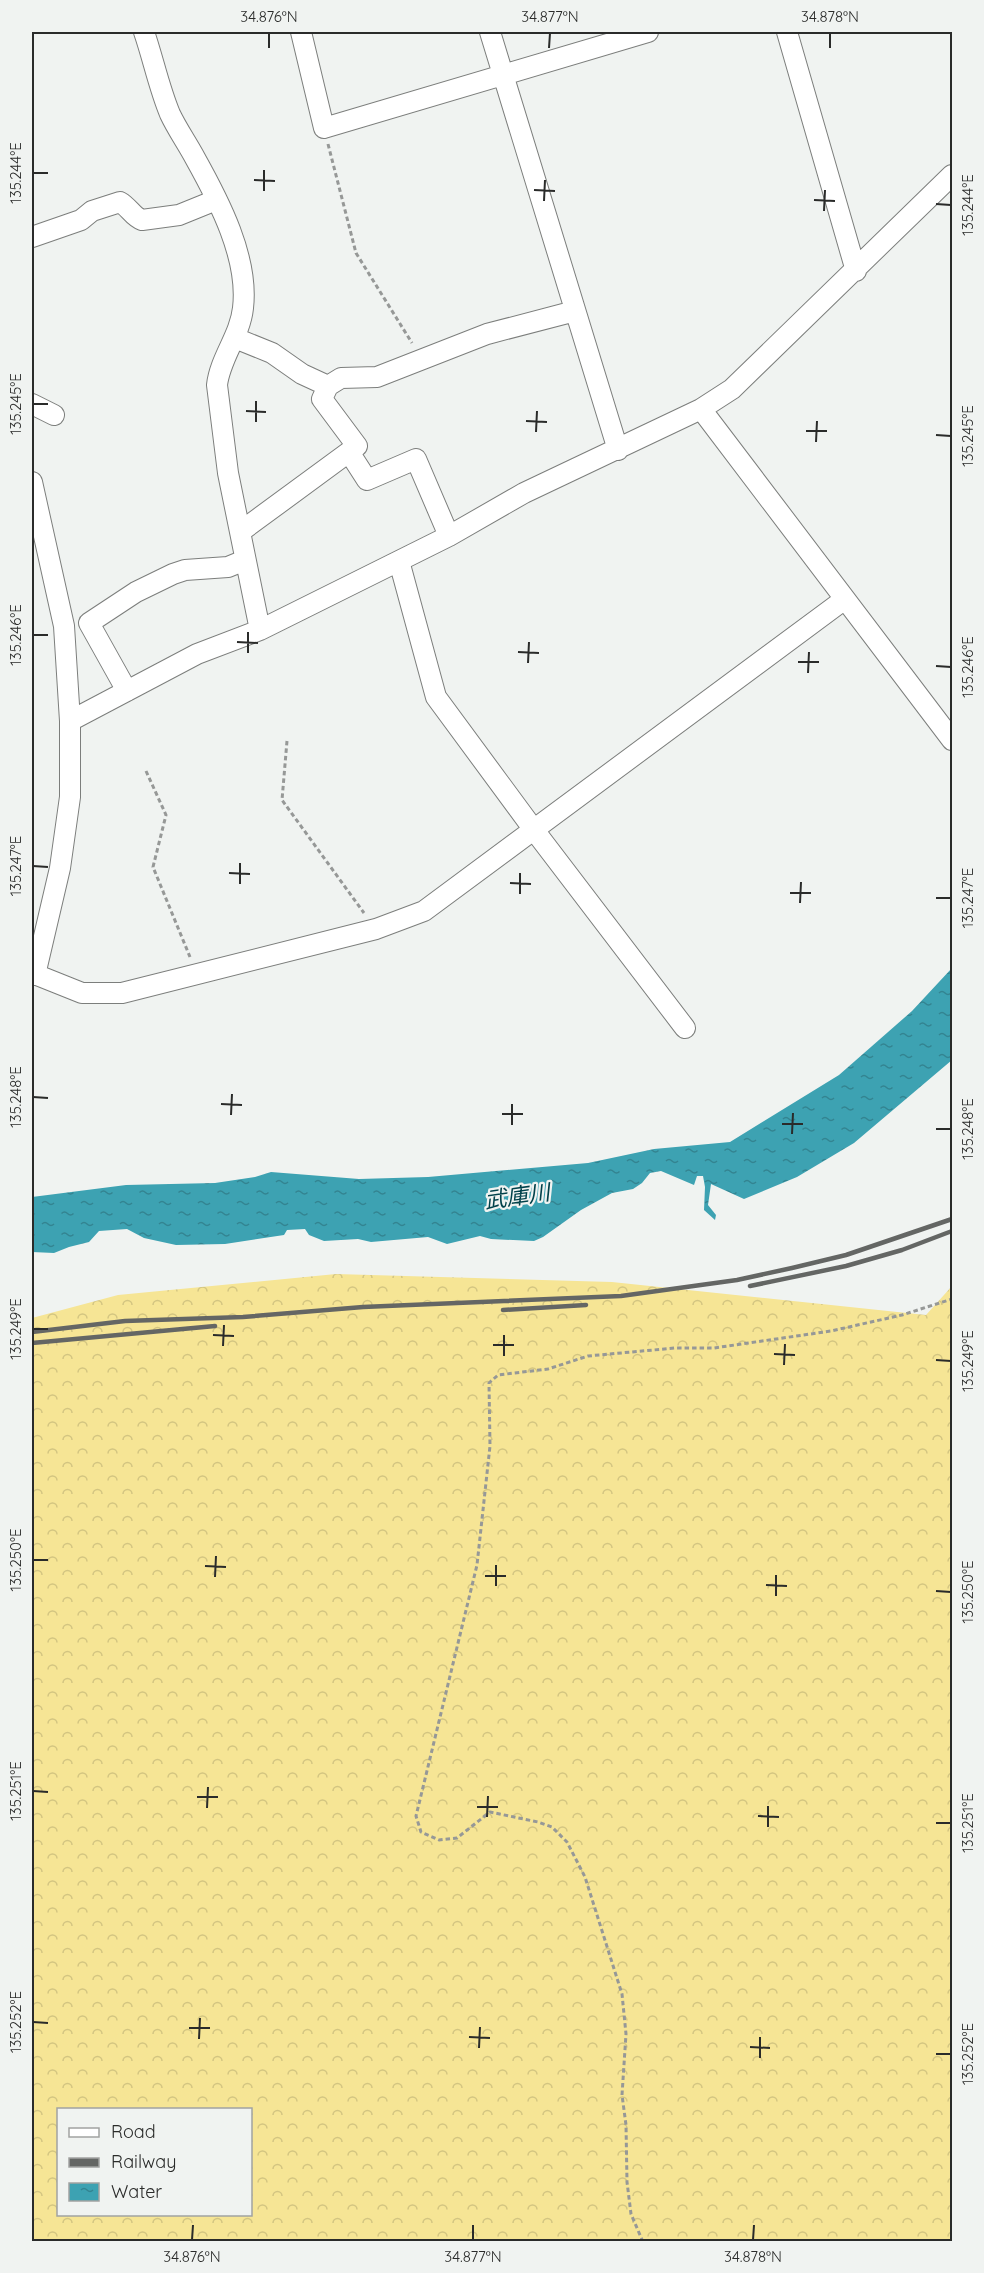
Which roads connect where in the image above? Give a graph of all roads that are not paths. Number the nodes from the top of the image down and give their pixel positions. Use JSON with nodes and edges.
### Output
{"nodes":[{"id":1,"x":144,"y":32,"type":"edge"},
{"id":2,"x":302,"y":32,"type":"edge"},
{"id":3,"x":490,"y":32,"type":"edge"},
{"id":4,"x":648,"y":32,"type":"edge"},
{"id":5,"x":787,"y":32,"type":"edge"},
{"id":6,"x":503,"y":75,"type":"junction"},
{"id":7,"x":952,"y":175,"type":"edge"},
{"id":8,"x":216,"y":200,"type":"junction"},
{"id":9,"x":32,"y":237,"type":"edge"},
{"id":10,"x":856,"y":271,"type":"junction"},
{"id":11,"x":575,"y":311,"type":"junction"},
{"id":12,"x":235,"y":338,"type":"junction"},
{"id":13,"x":328,"y":386,"type":"junction"},
{"id":14,"x":32,"y":404,"type":"edge"},
{"id":15,"x":701,"y":409,"type":"junction"},
{"id":16,"x":54,"y":415,"type":"dead end"},
{"id":17,"x":618,"y":450,"type":"junction"},
{"id":18,"x":350,"y":452,"type":"junction"},
{"id":19,"x":32,"y":482,"type":"edge"},
{"id":20,"x":240,"y":532,"type":"junction"},
{"id":21,"x":449,"y":536,"type":"junction"},
{"id":22,"x":245,"y":560,"type":"junction"},
{"id":23,"x":399,"y":561,"type":"junction"},
{"id":24,"x":845,"y":599,"type":"junction"},
{"id":25,"x":260,"y":630,"type":"junction"},
{"id":26,"x":127,"y":691,"type":"junction"},
{"id":27,"x":70,"y":721,"type":"junction"},
{"id":28,"x":952,"y":740,"type":"edge"},
{"id":29,"x":534,"y":830,"type":"junction"},
{"id":30,"x":33,"y":974,"type":"edge"},
{"id":31,"x":685,"y":1028,"type":"dead end"}],
"edges":[{"from":1,"to":8,"type":"street"},
{"from":2,"to":6,"type":"street"},
{"from":3,"to":6,"type":"street"},
{"from":4,"to":6,"type":"street"},
{"from":5,"to":10,"type":"street"},
{"from":6,"to":11,"type":"street"},
{"from":7,"to":10,"type":"street"},
{"from":8,"to":9,"type":"street"},
{"from":8,"to":12,"type":"street"},
{"from":10,"to":15,"type":"street"},
{"from":11,"to":13,"type":"street"},
{"from":11,"to":17,"type":"street"},
{"from":12,"to":13,"type":"street"},
{"from":12,"to":20,"type":"street"},
{"from":13,"to":18,"type":"street"},
{"from":14,"to":16,"type":"street"},
{"from":15,"to":17,"type":"street"},
{"from":15,"to":24,"type":"street"},
{"from":17,"to":21,"type":"street"},
{"from":18,"to":20,"type":"street"},
{"from":18,"to":21,"type":"street"},
{"from":19,"to":27,"type":"street"},
{"from":20,"to":22,"type":"street"},
{"from":21,"to":23,"type":"street"},
{"from":22,"to":25,"type":"street"},
{"from":22,"to":26,"type":"street"},
{"from":23,"to":25,"type":"street"},
{"from":23,"to":29,"type":"street"},
{"from":24,"to":28,"type":"street"},
{"from":24,"to":29,"type":"street"},
{"from":25,"to":26,"type":"street"},
{"from":26,"to":27,"type":"street"},
{"from":27,"to":30,"type":"street"},
{"from":29,"to":30,"type":"street"},
{"from":29,"to":31,"type":"street"}]}
